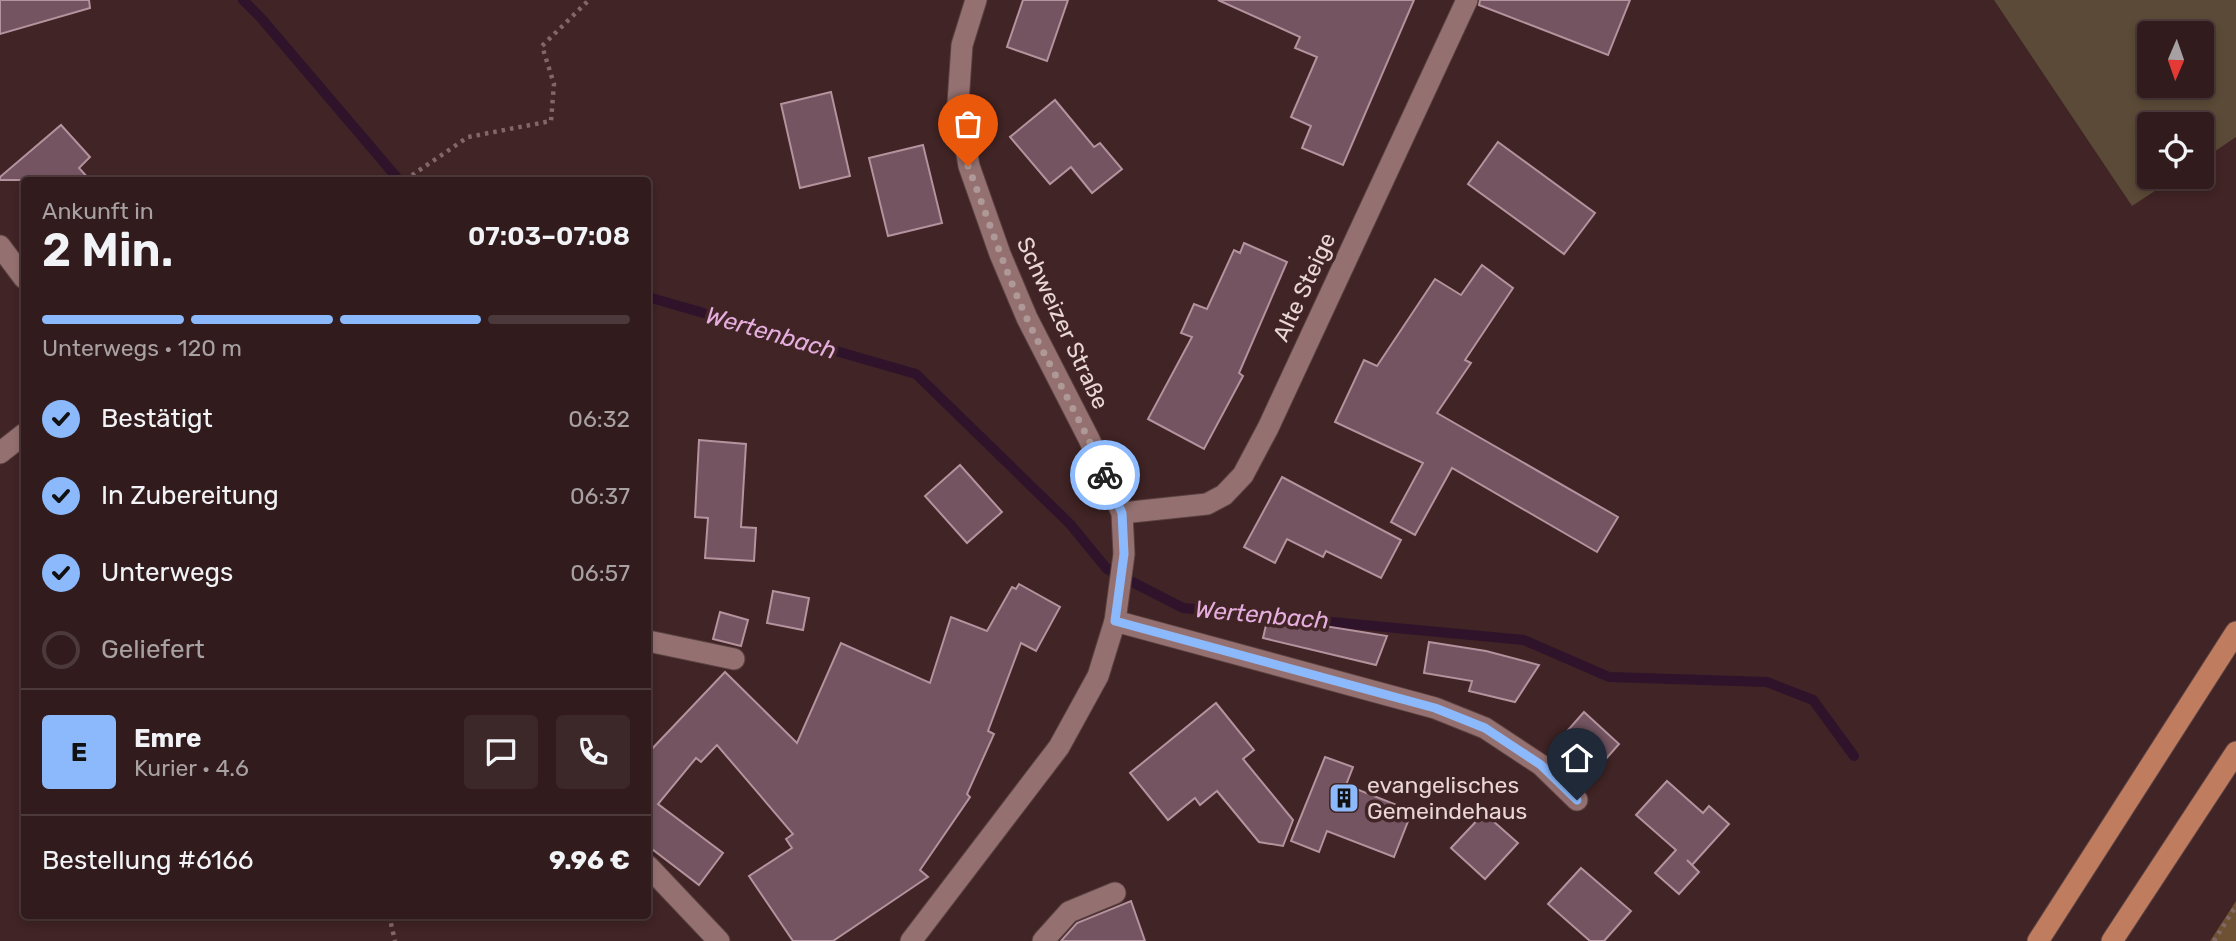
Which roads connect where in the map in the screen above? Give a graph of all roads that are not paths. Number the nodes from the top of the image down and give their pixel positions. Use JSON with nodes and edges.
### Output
{"nodes":[{"id":1,"x":976,"y":0,"type":"edge"},
{"id":2,"x":1467,"y":0,"type":"edge"},
{"id":3,"x":0,"y":246,"type":"edge"},
{"id":4,"x":21,"y":274,"type":"edge"},
{"id":5,"x":21,"y":436,"type":"edge"},
{"id":6,"x":0,"y":453,"type":"edge"},
{"id":7,"x":1122,"y":513,"type":"junction"},
{"id":8,"x":1115,"y":621,"type":"junction"},
{"id":9,"x":2236,"y":632,"type":"edge"},
{"id":10,"x":651,"y":642,"type":"edge"},
{"id":11,"x":734,"y":659,"type":"dead end"},
{"id":12,"x":2236,"y":752,"type":"edge"},
{"id":13,"x":1577,"y":800,"type":"dead end"},
{"id":14,"x":651,"y":869,"type":"edge"},
{"id":15,"x":1115,"y":892,"type":"dead end"},
{"id":16,"x":719,"y":941,"type":"edge"},
{"id":17,"x":911,"y":941,"type":"edge"},
{"id":18,"x":1044,"y":941,"type":"edge"},
{"id":19,"x":2038,"y":941,"type":"edge"},
{"id":20,"x":2112,"y":941,"type":"edge"}],
"edges":[{"from":1,"to":7,"type":"street","name":"Schweizer Straße"},
{"from":2,"to":7,"type":"street","name":"Alte Steige"},
{"from":3,"to":4,"type":"street"},
{"from":5,"to":6,"type":"street"},
{"from":7,"to":8,"type":"street","name":"Schweizer Straße"},
{"from":8,"to":13,"type":"street"},
{"from":8,"to":17,"type":"street","name":"Schweizer Straße"},
{"from":9,"to":19,"type":"highway"},
{"from":10,"to":11,"type":"street"},
{"from":12,"to":20,"type":"highway"},
{"from":14,"to":16,"type":"street"},
{"from":15,"to":18,"type":"street"}]}
